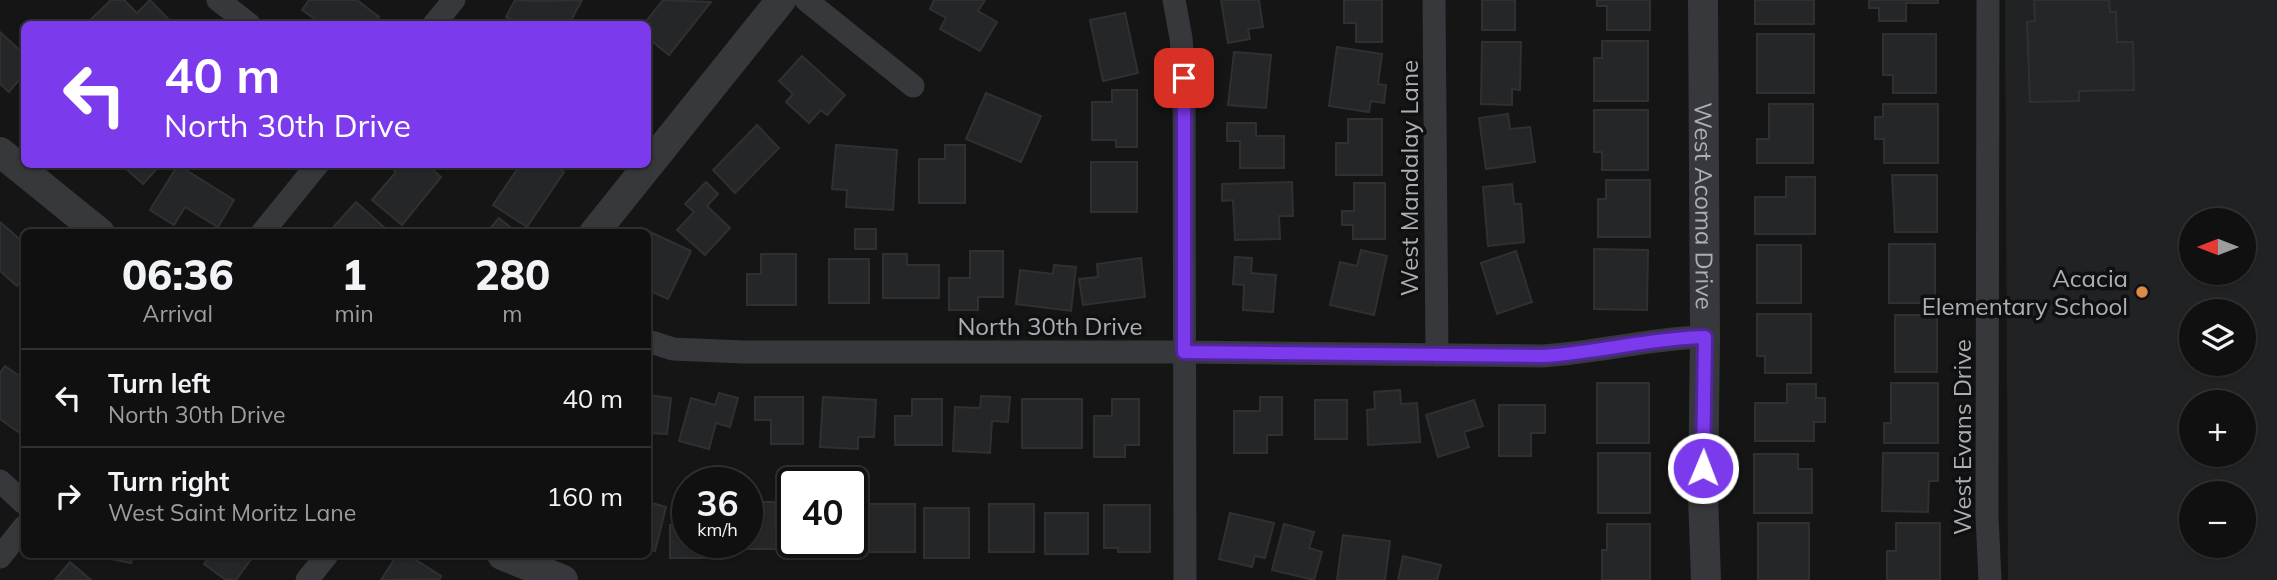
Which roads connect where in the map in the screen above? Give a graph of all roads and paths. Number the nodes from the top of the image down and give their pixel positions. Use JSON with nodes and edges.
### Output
{"nodes":[{"id":1,"x":218,"y":0,"type":"edge"},
{"id":2,"x":454,"y":0,"type":"edge"},
{"id":3,"x":781,"y":0,"type":"edge"},
{"id":4,"x":806,"y":0,"type":"edge"},
{"id":5,"x":1174,"y":0,"type":"edge"},
{"id":6,"x":1434,"y":0,"type":"edge"},
{"id":7,"x":1703,"y":0,"type":"edge"},
{"id":8,"x":1988,"y":0,"type":"edge"},
{"id":9,"x":245,"y":21,"type":"edge"},
{"id":10,"x":436,"y":21,"type":"edge"},
{"id":11,"x":913,"y":86,"type":"dead end"},
{"id":12,"x":0,"y":152,"type":"edge"},
{"id":13,"x":651,"y":162,"type":"edge"},
{"id":14,"x":315,"y":168,"type":"edge"},
{"id":15,"x":646,"y":168,"type":"edge"},
{"id":16,"x":95,"y":229,"type":"edge"},
{"id":17,"x":265,"y":229,"type":"edge"},
{"id":18,"x":597,"y":229,"type":"edge"},
{"id":19,"x":1705,"y":337,"type":"junction"},
{"id":20,"x":651,"y":342,"type":"edge"},
{"id":21,"x":1184,"y":352,"type":"junction"},
{"id":22,"x":1437,"y":355,"type":"junction"},
{"id":23,"x":0,"y":481,"type":"edge"},
{"id":24,"x":21,"y":500,"type":"edge"},
{"id":25,"x":21,"y":531,"type":"edge"},
{"id":26,"x":0,"y":557,"type":"edge"},
{"id":27,"x":325,"y":558,"type":"edge"},
{"id":28,"x":508,"y":558,"type":"edge"},
{"id":29,"x":307,"y":580,"type":"edge"},
{"id":30,"x":563,"y":580,"type":"edge"},
{"id":31,"x":1185,"y":580,"type":"edge"},
{"id":32,"x":1706,"y":580,"type":"edge"},
{"id":33,"x":1990,"y":580,"type":"edge"}],
"edges":[{"from":1,"to":9,"type":"street"},
{"from":2,"to":10,"type":"street"},
{"from":3,"to":13,"type":"street"},
{"from":4,"to":11,"type":"street"},
{"from":5,"to":21,"type":"street"},
{"from":6,"to":22,"type":"street","name":"West Mandalay Lane"},
{"from":7,"to":19,"type":"street","name":"West Acoma Drive"},
{"from":8,"to":33,"type":"street","name":"West Evans Drive"},
{"from":12,"to":16,"type":"street"},
{"from":14,"to":17,"type":"street"},
{"from":15,"to":18,"type":"street"},
{"from":19,"to":22,"type":"street","name":"North 30th Drive"},
{"from":19,"to":32,"type":"street","name":"West Acoma Drive"},
{"from":20,"to":21,"type":"street","name":"North 30th Drive"},
{"from":21,"to":22,"type":"street","name":"North 30th Drive"},
{"from":21,"to":31,"type":"street"},
{"from":23,"to":24,"type":"street"},
{"from":25,"to":26,"type":"street"},
{"from":27,"to":29,"type":"street"},
{"from":28,"to":30,"type":"street"}]}
